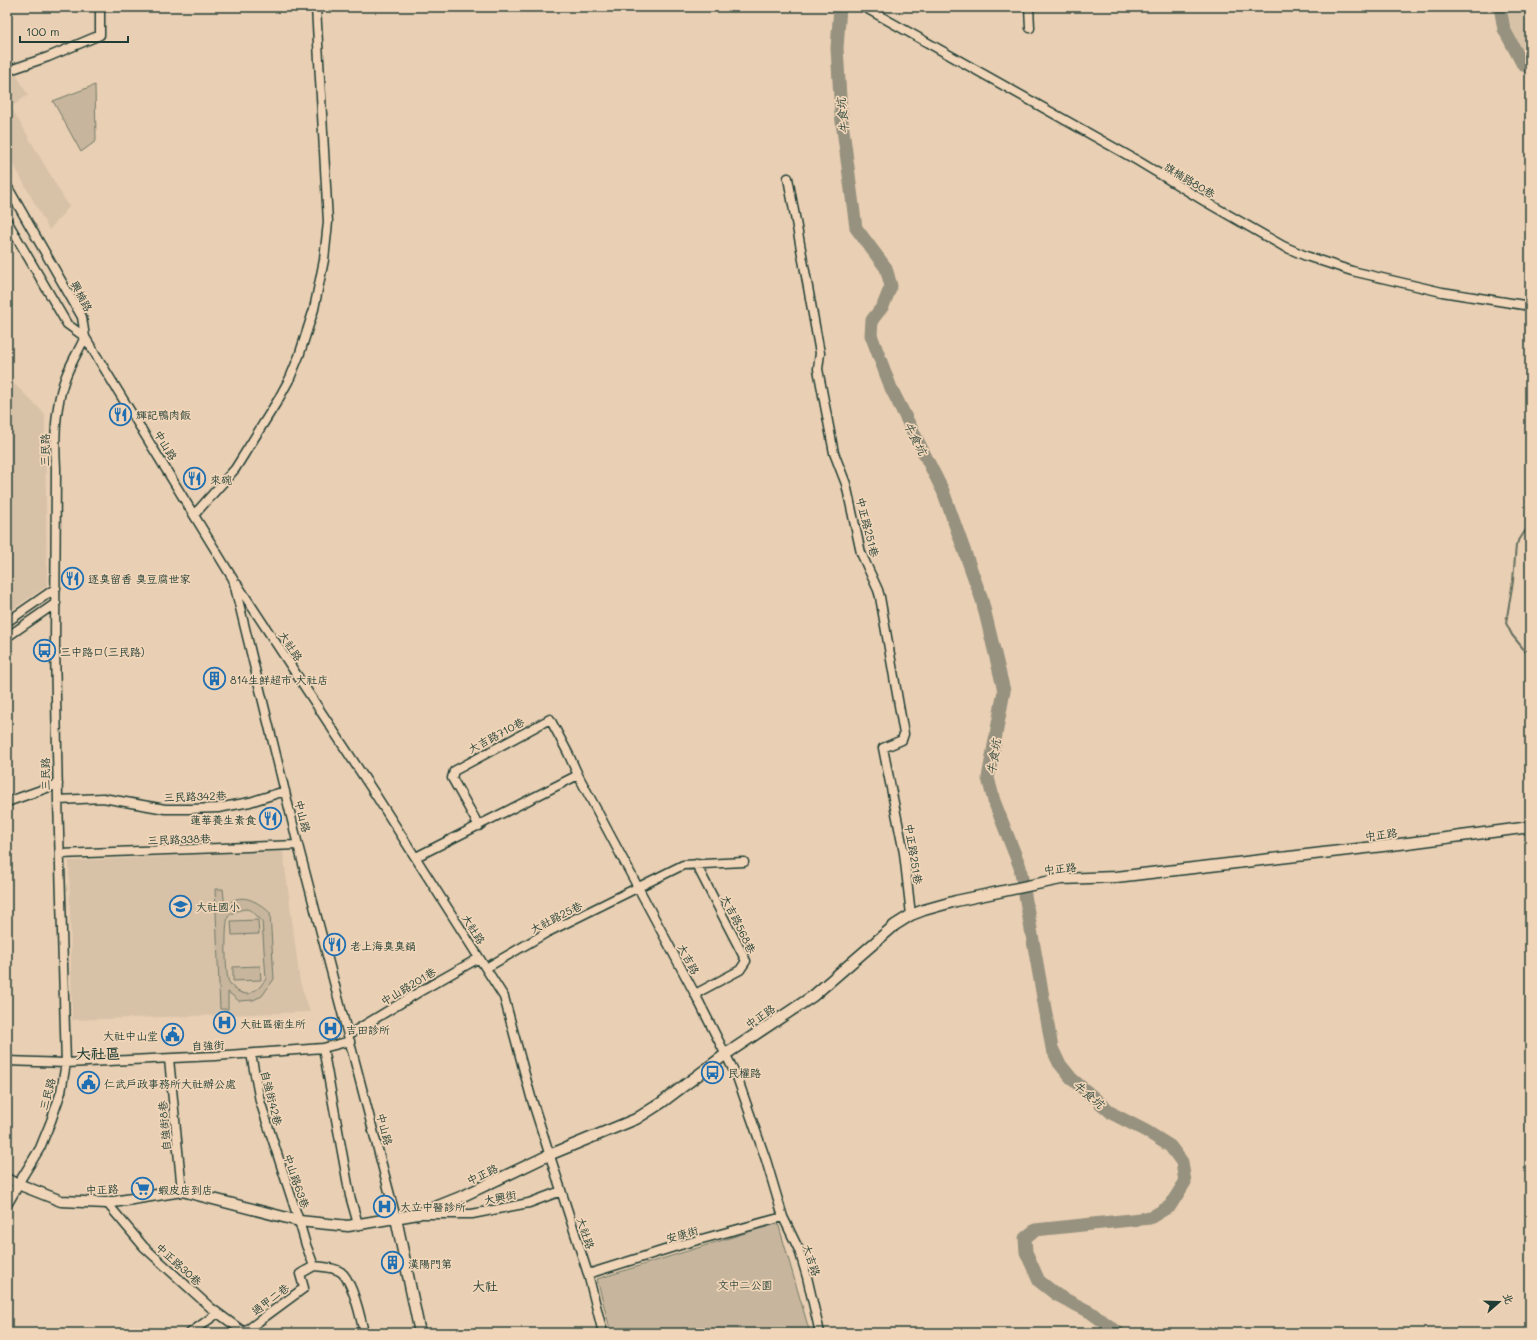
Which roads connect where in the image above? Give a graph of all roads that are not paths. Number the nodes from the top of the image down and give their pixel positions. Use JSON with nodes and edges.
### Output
{"nodes":[{"id":1,"x":100,"y":7,"type":"edge"},
{"id":2,"x":316,"y":7,"type":"edge"},
{"id":3,"x":864,"y":7,"type":"edge"},
{"id":4,"x":1029,"y":7,"type":"edge"},
{"id":5,"x":1030,"y":28,"type":"dead end"},
{"id":6,"x":7,"y":72,"type":"edge"},
{"id":7,"x":788,"y":178,"type":"dead end"},
{"id":8,"x":7,"y":186,"type":"edge"},
{"id":9,"x":7,"y":221,"type":"edge"},
{"id":10,"x":14,"y":233,"type":"junction"},
{"id":11,"x":7,"y":240,"type":"edge"},
{"id":12,"x":1528,"y":306,"type":"edge"},
{"id":13,"x":86,"y":337,"type":"junction"},
{"id":14,"x":194,"y":515,"type":"junction"},
{"id":15,"x":233,"y":579,"type":"junction"},
{"id":16,"x":56,"y":588,"type":"junction"},
{"id":17,"x":56,"y":603,"type":"junction"},
{"id":18,"x":7,"y":622,"type":"edge"},
{"id":19,"x":7,"y":637,"type":"edge"},
{"id":20,"x":578,"y":775,"type":"junction"},
{"id":21,"x":58,"y":784,"type":"junction"},
{"id":22,"x":285,"y":791,"type":"junction"},
{"id":23,"x":58,"y":800,"type":"junction"},
{"id":24,"x":7,"y":802,"type":"edge"},
{"id":25,"x":479,"y":826,"type":"junction"},
{"id":26,"x":1530,"y":827,"type":"edge"},
{"id":27,"x":298,"y":845,"type":"junction"},
{"id":28,"x":60,"y":854,"type":"junction"},
{"id":29,"x":416,"y":857,"type":"junction"},
{"id":30,"x":744,"y":862,"type":"dead end"},
{"id":31,"x":696,"y":864,"type":"junction"},
{"id":32,"x":638,"y":888,"type":"junction"},
{"id":33,"x":911,"y":915,"type":"junction"},
{"id":34,"x":479,"y":958,"type":"junction"},
{"id":35,"x":486,"y":968,"type":"junction"},
{"id":36,"x":695,"y":994,"type":"junction"},
{"id":37,"x":349,"y":1038,"type":"junction"},
{"id":38,"x":323,"y":1048,"type":"junction"},
{"id":39,"x":250,"y":1054,"type":"junction"},
{"id":40,"x":726,"y":1054,"type":"junction"},
{"id":41,"x":169,"y":1059,"type":"junction"},
{"id":42,"x":7,"y":1061,"type":"edge"},
{"id":43,"x":66,"y":1063,"type":"junction"},
{"id":44,"x":274,"y":1147,"type":"joint"},
{"id":45,"x":549,"y":1155,"type":"junction"},
{"id":46,"x":7,"y":1178,"type":"edge"},
{"id":47,"x":18,"y":1184,"type":"junction"},
{"id":48,"x":182,"y":1191,"type":"junction"},
{"id":49,"x":561,"y":1191,"type":"junction"},
{"id":50,"x":7,"y":1203,"type":"edge"},
{"id":51,"x":107,"y":1203,"type":"junction"},
{"id":52,"x":418,"y":1214,"type":"junction"},
{"id":53,"x":783,"y":1217,"type":"junction"},
{"id":54,"x":396,"y":1218,"type":"junction"},
{"id":55,"x":299,"y":1222,"type":"junction"},
{"id":56,"x":358,"y":1224,"type":"junction"},
{"id":57,"x":314,"y":1266,"type":"junction"},
{"id":58,"x":588,"y":1274,"type":"junction"},
{"id":59,"x":218,"y":1313,"type":"junction"},
{"id":60,"x":190,"y":1333,"type":"edge"},
{"id":61,"x":244,"y":1333,"type":"edge"},
{"id":62,"x":364,"y":1333,"type":"edge"},
{"id":63,"x":420,"y":1333,"type":"edge"},
{"id":64,"x":603,"y":1333,"type":"edge"},
{"id":65,"x":820,"y":1333,"type":"edge"}],
"edges":[{"from":1,"to":6,"type":"street"},
{"from":2,"to":14,"type":"street"},
{"from":3,"to":12,"type":"street","name":"旗楠路80巷"},
{"from":4,"to":5,"type":"street"},
{"from":7,"to":33,"type":"street","name":"中正路251巷"},
{"from":8,"to":13,"type":"street","name":"興楠路"},
{"from":9,"to":10,"type":"street"},
{"from":10,"to":11,"type":"street"},
{"from":10,"to":13,"type":"street"},
{"from":13,"to":14,"type":"street","name":"中山路"},
{"from":13,"to":16,"type":"street","name":"三民路"},
{"from":14,"to":15,"type":"street","name":"中山路"},
{"from":15,"to":22,"type":"street","name":"中山路"},
{"from":15,"to":29,"type":"street","name":"大社路"},
{"from":16,"to":17,"type":"street","name":"三民路"},
{"from":16,"to":18,"type":"street"},
{"from":17,"to":19,"type":"street"},
{"from":17,"to":21,"type":"street","name":"三民路"},
{"from":20,"to":25,"type":"street"},
{"from":20,"to":25,"type":"street","name":"大吉路710巷"},
{"from":20,"to":32,"type":"street","name":"大吉路"},
{"from":21,"to":23,"type":"street","name":"三民路"},
{"from":21,"to":24,"type":"street"},
{"from":22,"to":23,"type":"street","name":"三民路342巷"},
{"from":22,"to":27,"type":"street","name":"中山路"},
{"from":23,"to":28,"type":"street","name":"三民路"},
{"from":25,"to":29,"type":"street"},
{"from":26,"to":33,"type":"main road","name":"中正路"},
{"from":27,"to":28,"type":"street","name":"三民路338巷"},
{"from":27,"to":37,"type":"street","name":"中山路"},
{"from":28,"to":43,"type":"street","name":"三民路"},
{"from":29,"to":34,"type":"street","name":"大社路"},
{"from":30,"to":31,"type":"street","name":"大社路25巷"},
{"from":31,"to":32,"type":"street","name":"大社路25巷"},
{"from":31,"to":36,"type":"street","name":"大吉路568巷"},
{"from":32,"to":35,"type":"street","name":"大社路25巷"},
{"from":32,"to":36,"type":"street","name":"大吉路"},
{"from":33,"to":40,"type":"main road","name":"中正路"},
{"from":34,"to":35,"type":"street","name":"大社路"},
{"from":34,"to":37,"type":"street","name":"中山路201巷"},
{"from":35,"to":45,"type":"street","name":"大社路"},
{"from":36,"to":40,"type":"street","name":"大吉路"},
{"from":37,"to":38,"type":"street","name":"自強街"},
{"from":37,"to":54,"type":"street","name":"中山路"},
{"from":38,"to":39,"type":"street","name":"自強街"},
{"from":38,"to":56,"type":"street"},
{"from":39,"to":41,"type":"street","name":"自強街"},
{"from":39,"to":44,"type":"street","name":"自強街42巷"},
{"from":40,"to":45,"type":"main road","name":"中正路"},
{"from":40,"to":53,"type":"street","name":"大吉路"},
{"from":41,"to":43,"type":"street","name":"自強街"},
{"from":41,"to":48,"type":"street","name":"自強街8巷"},
{"from":42,"to":43,"type":"street","name":"自強街"},
{"from":43,"to":47,"type":"street","name":"三民路"},
{"from":44,"to":55,"type":"street","name":"中山路63巷"},
{"from":45,"to":49,"type":"street","name":"大社路"},
{"from":45,"to":52,"type":"main road","name":"中正路"},
{"from":46,"to":47,"type":"street"},
{"from":47,"to":50,"type":"main road","name":"三民路"},
{"from":47,"to":51,"type":"main road","name":"中正路"},
{"from":48,"to":51,"type":"main road","name":"中正路"},
{"from":48,"to":55,"type":"main road","name":"中正路"},
{"from":49,"to":52,"type":"street","name":"大興街"},
{"from":49,"to":58,"type":"street","name":"大社路"},
{"from":51,"to":59,"type":"street","name":"中正路30巷"},
{"from":52,"to":54,"type":"main road","name":"中正路"},
{"from":53,"to":58,"type":"street","name":"安康街"},
{"from":53,"to":65,"type":"street","name":"大吉路"},
{"from":54,"to":56,"type":"main road","name":"中正路"},
{"from":54,"to":63,"type":"main road","name":"中山路"},
{"from":55,"to":56,"type":"main road","name":"中正路"},
{"from":55,"to":57,"type":"street","name":"中山路63巷"},
{"from":57,"to":61,"type":"street","name":"過甲二巷"},
{"from":57,"to":62,"type":"street"},
{"from":58,"to":64,"type":"street","name":"大社路"},
{"from":59,"to":60,"type":"street"},
{"from":59,"to":61,"type":"street","name":"中正路30巷"}]}
